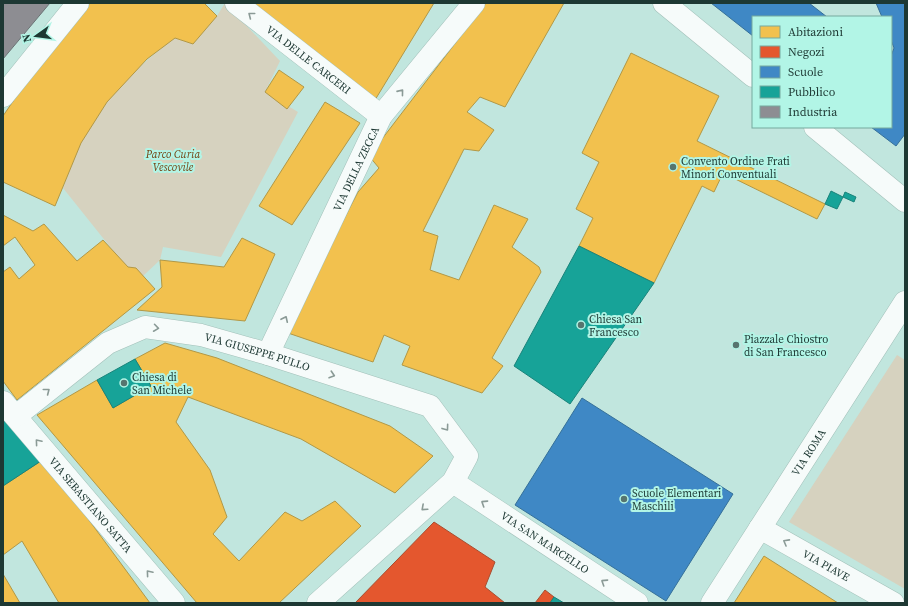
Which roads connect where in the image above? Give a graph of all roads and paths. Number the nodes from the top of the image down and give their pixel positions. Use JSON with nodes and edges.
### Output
{"nodes":[{"id":1,"x":78,"y":3,"type":"edge"},
{"id":2,"x":236,"y":3,"type":"edge"},
{"id":3,"x":474,"y":3,"type":"edge"},
{"id":4,"x":664,"y":3,"type":"edge"},
{"id":5,"x":752,"y":75,"type":"edge"},
{"id":6,"x":3,"y":96,"type":"edge"},
{"id":7,"x":381,"y":116,"type":"junction"},
{"id":8,"x":816,"y":128,"type":"edge"},
{"id":9,"x":905,"y":201,"type":"edge"},
{"id":10,"x":905,"y":302,"type":"edge"},
{"id":11,"x":268,"y":354,"type":"junction"},
{"id":12,"x":9,"y":408,"type":"edge"},
{"id":13,"x":453,"y":482,"type":"junction"},
{"id":14,"x":760,"y":528,"type":"junction"},
{"id":15,"x":174,"y":603,"type":"edge"},
{"id":16,"x":318,"y":603,"type":"edge"},
{"id":17,"x":637,"y":603,"type":"edge"},
{"id":18,"x":712,"y":603,"type":"edge"},
{"id":19,"x":893,"y":603,"type":"edge"}],
"edges":[{"from":1,"to":6,"type":"street"},
{"from":7,"to":2,"type":"street","name":"VIA DELLE CARCERI","one_way":true},
{"from":7,"to":3,"type":"street","name":"VIA DELLA ZECCA","one_way":true},
{"from":4,"to":5,"type":"street"},
{"from":11,"to":7,"type":"street","name":"VIA DELLA ZECCA","one_way":true},
{"from":8,"to":9,"type":"street"},
{"from":10,"to":14,"type":"street","name":"VIA ROMA"},
{"from":12,"to":11,"type":"street","name":"VIA GIUSEPPE PULLO","one_way":true},
{"from":11,"to":13,"type":"street","name":"VIA GIUSEPPE PULLO","one_way":true},
{"from":15,"to":12,"type":"street","name":"VIA SEBASTIANO SATTA","one_way":true},
{"from":13,"to":16,"type":"street","one_way":true},
{"from":17,"to":13,"type":"street","name":"VIA SAN MARCELLO","one_way":true},
{"from":14,"to":18,"type":"street","name":"VIA ROMA"},
{"from":19,"to":14,"type":"street","name":"VIA PIAVE","one_way":true}]}
